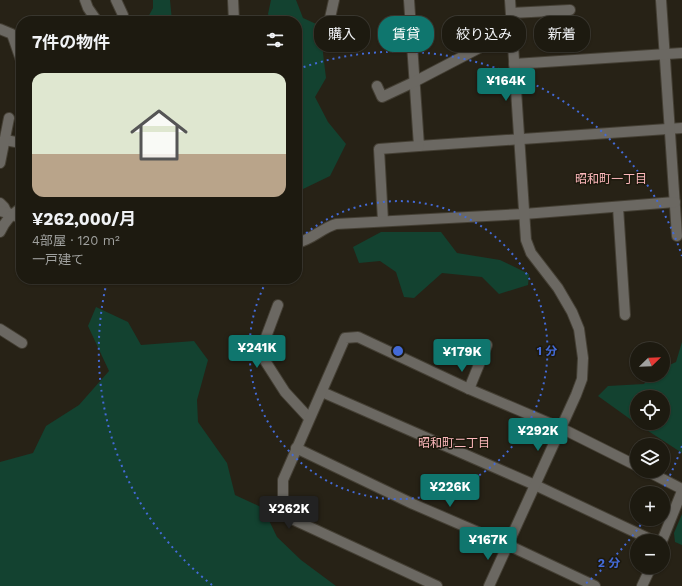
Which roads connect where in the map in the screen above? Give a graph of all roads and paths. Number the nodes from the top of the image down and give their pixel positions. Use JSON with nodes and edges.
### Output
{"nodes":[{"id":1,"x":85,"y":0,"type":"edge"},
{"id":2,"x":116,"y":0,"type":"edge"},
{"id":3,"x":233,"y":0,"type":"edge"},
{"id":4,"x":334,"y":0,"type":"edge"},
{"id":5,"x":409,"y":0,"type":"edge"},
{"id":6,"x":510,"y":0,"type":"edge"},
{"id":7,"x":661,"y":0,"type":"edge"},
{"id":8,"x":570,"y":10,"type":"dead end"},
{"id":9,"x":511,"y":13,"type":"junction"},
{"id":10,"x":94,"y":16,"type":"edge"},
{"id":11,"x":123,"y":16,"type":"edge"},
{"id":12,"x":234,"y":16,"type":"edge"},
{"id":13,"x":330,"y":16,"type":"edge"},
{"id":14,"x":511,"y":16,"type":"edge"},
{"id":15,"x":0,"y":29,"type":"edge"},
{"id":16,"x":16,"y":46,"type":"edge"},
{"id":17,"x":473,"y":52,"type":"edge"},
{"id":18,"x":513,"y":52,"type":"edge"},
{"id":19,"x":682,"y":53,"type":"edge"},
{"id":20,"x":665,"y":54,"type":"junction"},
{"id":21,"x":514,"y":64,"type":"junction"},
{"id":22,"x":414,"y":82,"type":"junction"},
{"id":23,"x":377,"y":86,"type":"dead end"},
{"id":24,"x":9,"y":118,"type":"dead end"},
{"id":25,"x":682,"y":128,"type":"edge"},
{"id":26,"x":670,"y":129,"type":"junction"},
{"id":27,"x":520,"y":139,"type":"junction"},
{"id":28,"x":5,"y":140,"type":"junction"},
{"id":29,"x":16,"y":142,"type":"edge"},
{"id":30,"x":419,"y":146,"type":"junction"},
{"id":31,"x":0,"y":163,"type":"edge"},
{"id":32,"x":675,"y":202,"type":"junction"},
{"id":33,"x":0,"y":203,"type":"edge"},
{"id":34,"x":618,"y":207,"type":"junction"},
{"id":35,"x":10,"y":214,"type":"edge"},
{"id":36,"x":524,"y":214,"type":"junction"},
{"id":37,"x":383,"y":221,"type":"junction"},
{"id":38,"x":0,"y":232,"type":"edge"},
{"id":39,"x":677,"y":236,"type":"dead end"},
{"id":40,"x":302,"y":242,"type":"edge"},
{"id":41,"x":278,"y":305,"type":"dead end"},
{"id":42,"x":625,"y":315,"type":"dead end"},
{"id":43,"x":0,"y":329,"type":"edge"},
{"id":44,"x":22,"y":343,"type":"dead end"},
{"id":45,"x":487,"y":345,"type":"dead end"},
{"id":46,"x":469,"y":389,"type":"junction"},
{"id":47,"x":322,"y":392,"type":"junction"},
{"id":48,"x":309,"y":418,"type":"junction"},
{"id":49,"x":561,"y":428,"type":"junction"},
{"id":50,"x":296,"y":448,"type":"junction"},
{"id":51,"x":630,"y":462,"type":"edge"},
{"id":52,"x":660,"y":478,"type":"edge"},
{"id":53,"x":535,"y":485,"type":"junction"},
{"id":54,"x":682,"y":490,"type":"edge"},
{"id":55,"x":639,"y":534,"type":"edge"},
{"id":56,"x":665,"y":534,"type":"edge"},
{"id":57,"x":508,"y":545,"type":"junction"},
{"id":58,"x":648,"y":574,"type":"edge"},
{"id":59,"x":437,"y":586,"type":"edge"},
{"id":60,"x":489,"y":586,"type":"edge"},
{"id":61,"x":595,"y":586,"type":"edge"},
{"id":62,"x":642,"y":586,"type":"edge"}],
"edges":[{"from":1,"to":10,"type":"street"},
{"from":2,"to":11,"type":"street"},
{"from":3,"to":12,"type":"street"},
{"from":4,"to":13,"type":"street"},
{"from":5,"to":22,"type":"street"},
{"from":6,"to":9,"type":"street"},
{"from":7,"to":20,"type":"street"},
{"from":8,"to":9,"type":"street"},
{"from":9,"to":14,"type":"street"},
{"from":15,"to":16,"type":"street"},
{"from":17,"to":22,"type":"street"},
{"from":18,"to":21,"type":"street"},
{"from":19,"to":20,"type":"street"},
{"from":20,"to":21,"type":"street"},
{"from":20,"to":26,"type":"street"},
{"from":21,"to":27,"type":"street"},
{"from":22,"to":23,"type":"street"},
{"from":22,"to":30,"type":"street"},
{"from":24,"to":28,"type":"street"},
{"from":25,"to":26,"type":"street"},
{"from":26,"to":27,"type":"street"},
{"from":26,"to":32,"type":"street"},
{"from":27,"to":30,"type":"street"},
{"from":27,"to":36,"type":"street"},
{"from":28,"to":29,"type":"street"},
{"from":28,"to":31,"type":"street"},
{"from":30,"to":37,"type":"street"},
{"from":32,"to":34,"type":"street"},
{"from":32,"to":39,"type":"street"},
{"from":33,"to":35,"type":"street"},
{"from":34,"to":36,"type":"street"},
{"from":34,"to":42,"type":"street"},
{"from":35,"to":38,"type":"street"},
{"from":36,"to":37,"type":"street"},
{"from":36,"to":49,"type":"street"},
{"from":37,"to":40,"type":"street"},
{"from":41,"to":48,"type":"street"},
{"from":43,"to":44,"type":"street"},
{"from":45,"to":46,"type":"street"},
{"from":46,"to":47,"type":"street"},
{"from":46,"to":49,"type":"street"},
{"from":47,"to":48,"type":"street"},
{"from":47,"to":53,"type":"street"},
{"from":48,"to":50,"type":"street"},
{"from":49,"to":51,"type":"street"},
{"from":49,"to":53,"type":"street"},
{"from":50,"to":57,"type":"street"},
{"from":50,"to":59,"type":"street"},
{"from":52,"to":54,"type":"street"},
{"from":53,"to":55,"type":"street"},
{"from":53,"to":57,"type":"street"},
{"from":54,"to":56,"type":"street"},
{"from":57,"to":60,"type":"street"},
{"from":57,"to":61,"type":"street"},
{"from":58,"to":62,"type":"street"}]}
